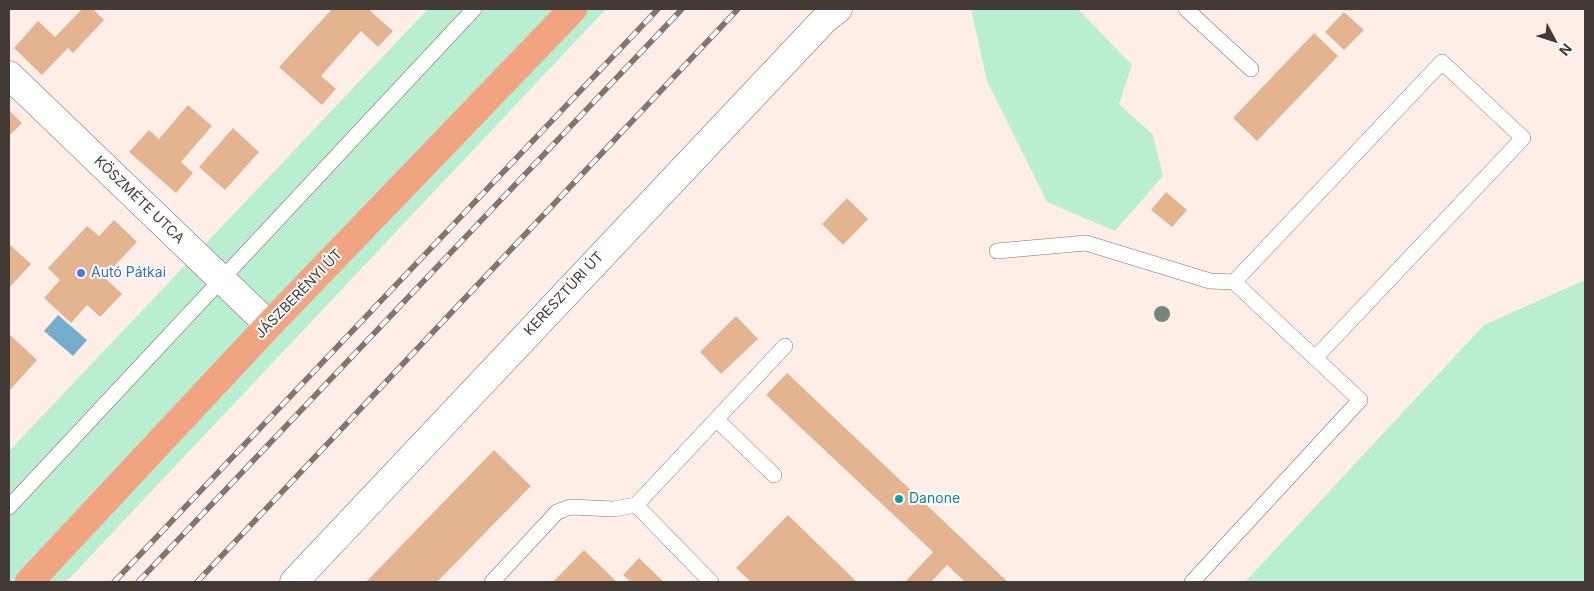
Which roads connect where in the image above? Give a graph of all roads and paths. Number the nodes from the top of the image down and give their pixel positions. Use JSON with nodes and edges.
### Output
{"nodes":[{"id":1,"x":474,"y":9,"type":"edge"},
{"id":2,"x":573,"y":9,"type":"edge"},
{"id":3,"x":838,"y":9,"type":"edge"},
{"id":4,"x":1186,"y":9,"type":"edge"},
{"id":5,"x":1251,"y":69,"type":"dead end"},
{"id":6,"x":9,"y":75,"type":"edge"},
{"id":7,"x":997,"y":251,"type":"dead end"},
{"id":8,"x":222,"y":280,"type":"junction"},
{"id":9,"x":1234,"y":282,"type":"junction"},
{"id":10,"x":269,"y":325,"type":"junction"},
{"id":11,"x":785,"y":346,"type":"dead end"},
{"id":12,"x":1315,"y":358,"type":"junction"},
{"id":13,"x":718,"y":420,"type":"junction"},
{"id":14,"x":774,"y":475,"type":"dead end"},
{"id":15,"x":636,"y":505,"type":"junction"},
{"id":16,"x":9,"y":508,"type":"edge"},
{"id":17,"x":29,"y":582,"type":"edge"},
{"id":18,"x":294,"y":582,"type":"edge"},
{"id":19,"x":492,"y":582,"type":"edge"},
{"id":20,"x":711,"y":582,"type":"edge"},
{"id":21,"x":1192,"y":582,"type":"edge"}],
"edges":[{"from":1,"to":8,"type":"lane"},
{"from":2,"to":10,"type":"main road","name":"JÁSZBERÉNYI ÚT"},
{"from":3,"to":18,"type":"main road","name":"KERESZTÚRI ÚT"},
{"from":4,"to":5,"type":"lane"},
{"from":6,"to":8,"type":"main road","name":"KÖSZMÉTE UTCA"},
{"from":7,"to":9,"type":"lane"},
{"from":8,"to":10,"type":"main road","name":"KÖSZMÉTE UTCA"},
{"from":8,"to":16,"type":"lane"},
{"from":9,"to":12,"type":"lane"},
{"from":9,"to":12,"type":"lane"},
{"from":10,"to":17,"type":"main road","name":"JÁSZBERÉNYI ÚT"},
{"from":11,"to":13,"type":"lane"},
{"from":12,"to":21,"type":"lane"},
{"from":13,"to":14,"type":"lane"},
{"from":13,"to":15,"type":"lane"},
{"from":15,"to":19,"type":"lane"},
{"from":15,"to":20,"type":"lane"}]}
